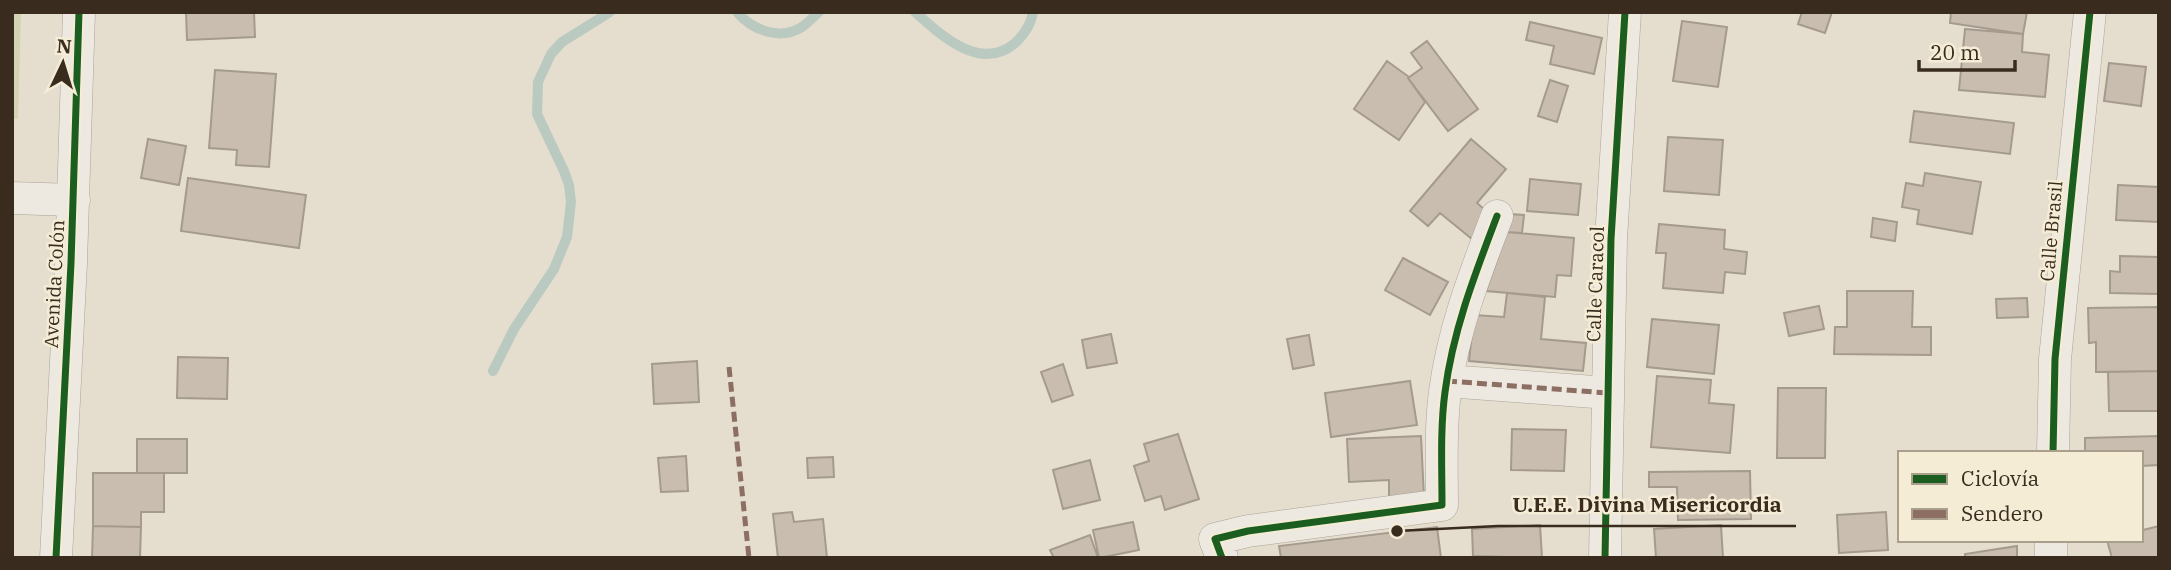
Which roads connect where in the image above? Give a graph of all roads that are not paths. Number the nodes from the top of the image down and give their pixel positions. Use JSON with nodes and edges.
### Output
{"nodes":[{"id":1,"x":79,"y":12,"type":"edge"},
{"id":2,"x":1625,"y":12,"type":"edge"},
{"id":3,"x":2090,"y":12,"type":"edge"},
{"id":4,"x":12,"y":198,"type":"edge"},
{"id":5,"x":74,"y":200,"type":"junction"},
{"id":6,"x":1497,"y":216,"type":"dead end"},
{"id":7,"x":1447,"y":381,"type":"junction"},
{"id":8,"x":1608,"y":393,"type":"junction"},
{"id":9,"x":2053,"y":451,"type":"edge"},
{"id":10,"x":56,"y":558,"type":"edge"},
{"id":11,"x":1222,"y":558,"type":"edge"},
{"id":12,"x":1605,"y":558,"type":"edge"}],
"edges":[{"from":1,"to":5,"type":"street","name":"Avenida Colón"},
{"from":2,"to":8,"type":"street","name":"Calle Caracol"},
{"from":3,"to":9,"type":"street","name":"Calle Brasil"},
{"from":4,"to":5,"type":"street"},
{"from":5,"to":10,"type":"street","name":"Avenida Colón"},
{"from":6,"to":7,"type":"street"},
{"from":7,"to":8,"type":"street"},
{"from":7,"to":11,"type":"street"},
{"from":8,"to":12,"type":"street","name":"Calle Caracol"}]}
